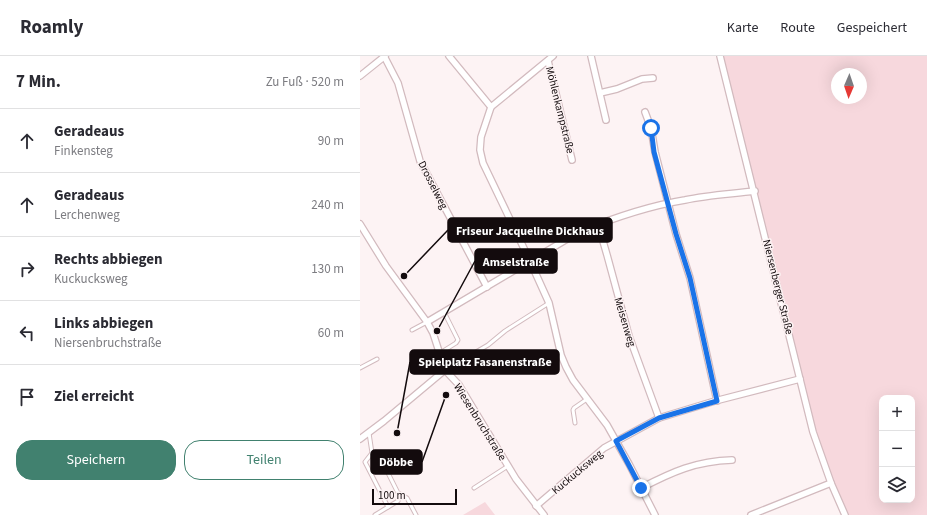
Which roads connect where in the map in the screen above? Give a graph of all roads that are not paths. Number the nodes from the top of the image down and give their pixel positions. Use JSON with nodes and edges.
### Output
{"nodes":[{"id":1,"x":384,"y":56,"type":"edge"},
{"id":2,"x":449,"y":56,"type":"edge"},
{"id":3,"x":553,"y":56,"type":"edge"},
{"id":4,"x":591,"y":56,"type":"edge"},
{"id":5,"x":720,"y":56,"type":"edge"},
{"id":6,"x":548,"y":60,"type":"junction"},
{"id":7,"x":360,"y":76,"type":"edge"},
{"id":8,"x":653,"y":78,"type":"dead end"},
{"id":9,"x":600,"y":93,"type":"junction"},
{"id":10,"x":491,"y":107,"type":"junction"},
{"id":11,"x":645,"y":112,"type":"dead end"},
{"id":12,"x":606,"y":120,"type":"dead end"},
{"id":13,"x":572,"y":160,"type":"dead end"},
{"id":14,"x":755,"y":191,"type":"junction"},
{"id":15,"x":668,"y":203,"type":"junction"},
{"id":16,"x":360,"y":224,"type":"edge"},
{"id":17,"x":598,"y":224,"type":"junction"},
{"id":18,"x":530,"y":261,"type":"junction"},
{"id":19,"x":487,"y":287,"type":"junction"},
{"id":20,"x":549,"y":303,"type":"junction"},
{"id":21,"x":444,"y":312,"type":"junction"},
{"id":22,"x":427,"y":322,"type":"junction"},
{"id":23,"x":412,"y":330,"type":"dead end"},
{"id":24,"x":440,"y":353,"type":"junction"},
{"id":25,"x":377,"y":359,"type":"dead end"},
{"id":26,"x":360,"y":368,"type":"edge"},
{"id":27,"x":445,"y":370,"type":"junction"},
{"id":28,"x":800,"y":379,"type":"junction"},
{"id":29,"x":587,"y":399,"type":"junction"},
{"id":30,"x":717,"y":401,"type":"junction"},
{"id":31,"x":659,"y":418,"type":"junction"},
{"id":32,"x":575,"y":423,"type":"dead end"},
{"id":33,"x":369,"y":433,"type":"junction"},
{"id":34,"x":360,"y":439,"type":"edge"},
{"id":35,"x":616,"y":441,"type":"junction"},
{"id":36,"x":372,"y":453,"type":"junction"},
{"id":37,"x":732,"y":460,"type":"dead end"},
{"id":38,"x":508,"y":466,"type":"junction"},
{"id":39,"x":831,"y":483,"type":"junction"},
{"id":40,"x":474,"y":488,"type":"dead end"},
{"id":41,"x":641,"y":488,"type":"junction"},
{"id":42,"x":400,"y":494,"type":"junction"},
{"id":43,"x":536,"y":506,"type":"junction"},
{"id":44,"x":388,"y":507,"type":"junction"},
{"id":45,"x":760,"y":513,"type":"edge"},
{"id":46,"x":375,"y":515,"type":"edge"},
{"id":47,"x":416,"y":515,"type":"edge"},
{"id":48,"x":544,"y":515,"type":"edge"},
{"id":49,"x":655,"y":515,"type":"edge"},
{"id":50,"x":751,"y":515,"type":"edge"},
{"id":51,"x":845,"y":515,"type":"edge"}],
"edges":[{"from":1,"to":7,"type":"street"},
{"from":1,"to":19,"type":"street","name":"Drosselweg"},
{"from":2,"to":10,"type":"street"},
{"from":3,"to":6,"type":"street","name":"Möhlenkampstraße"},
{"from":4,"to":9,"type":"street"},
{"from":5,"to":14,"type":"street","name":"Niersenberger Straße"},
{"from":6,"to":10,"type":"street","name":"Möhlenkampstraße"},
{"from":6,"to":13,"type":"street","name":"Möhlenkampstraße"},
{"from":8,"to":9,"type":"street"},
{"from":9,"to":12,"type":"street"},
{"from":10,"to":18,"type":"street"},
{"from":11,"to":15,"type":"street"},
{"from":14,"to":15,"type":"street"},
{"from":14,"to":28,"type":"street","name":"Niersenberger Straße"},
{"from":15,"to":17,"type":"street"},
{"from":15,"to":30,"type":"street"},
{"from":16,"to":22,"type":"street","name":"Wiesenbruchstraße"},
{"from":17,"to":18,"type":"street"},
{"from":17,"to":31,"type":"street","name":"Meisenweg"},
{"from":18,"to":19,"type":"street"},
{"from":18,"to":20,"type":"street"},
{"from":19,"to":21,"type":"street"},
{"from":20,"to":27,"type":"lane"},
{"from":20,"to":29,"type":"street"},
{"from":21,"to":22,"type":"street"},
{"from":21,"to":24,"type":"lane"},
{"from":22,"to":23,"type":"lane"},
{"from":22,"to":24,"type":"street","name":"Wiesenbruchstraße"},
{"from":24,"to":27,"type":"street","name":"Wiesenbruchstraße"},
{"from":25,"to":26,"type":"lane"},
{"from":27,"to":33,"type":"street"},
{"from":27,"to":38,"type":"street","name":"Wiesenbruchstraße"},
{"from":28,"to":30,"type":"street","name":"Kuckucksweg"},
{"from":28,"to":39,"type":"street","name":"Niersenberger Straße"},
{"from":29,"to":32,"type":"lane"},
{"from":29,"to":35,"type":"street"},
{"from":30,"to":31,"type":"street","name":"Kuckucksweg"},
{"from":31,"to":35,"type":"street","name":"Kuckucksweg"},
{"from":33,"to":34,"type":"street"},
{"from":33,"to":36,"type":"lane"},
{"from":35,"to":41,"type":"street"},
{"from":35,"to":43,"type":"street","name":"Kuckucksweg"},
{"from":36,"to":42,"type":"lane"},
{"from":36,"to":44,"type":"lane"},
{"from":37,"to":41,"type":"street"},
{"from":38,"to":40,"type":"lane"},
{"from":38,"to":43,"type":"street","name":"Wiesenbruchstraße"},
{"from":39,"to":45,"type":"street"},
{"from":39,"to":51,"type":"street","name":"Niersenberger Straße"},
{"from":41,"to":49,"type":"street"},
{"from":42,"to":44,"type":"lane"},
{"from":42,"to":47,"type":"lane"},
{"from":43,"to":48,"type":"street","name":"Wiesenbruchstraße"},
{"from":44,"to":46,"type":"lane"},
{"from":45,"to":50,"type":"street"}]}
